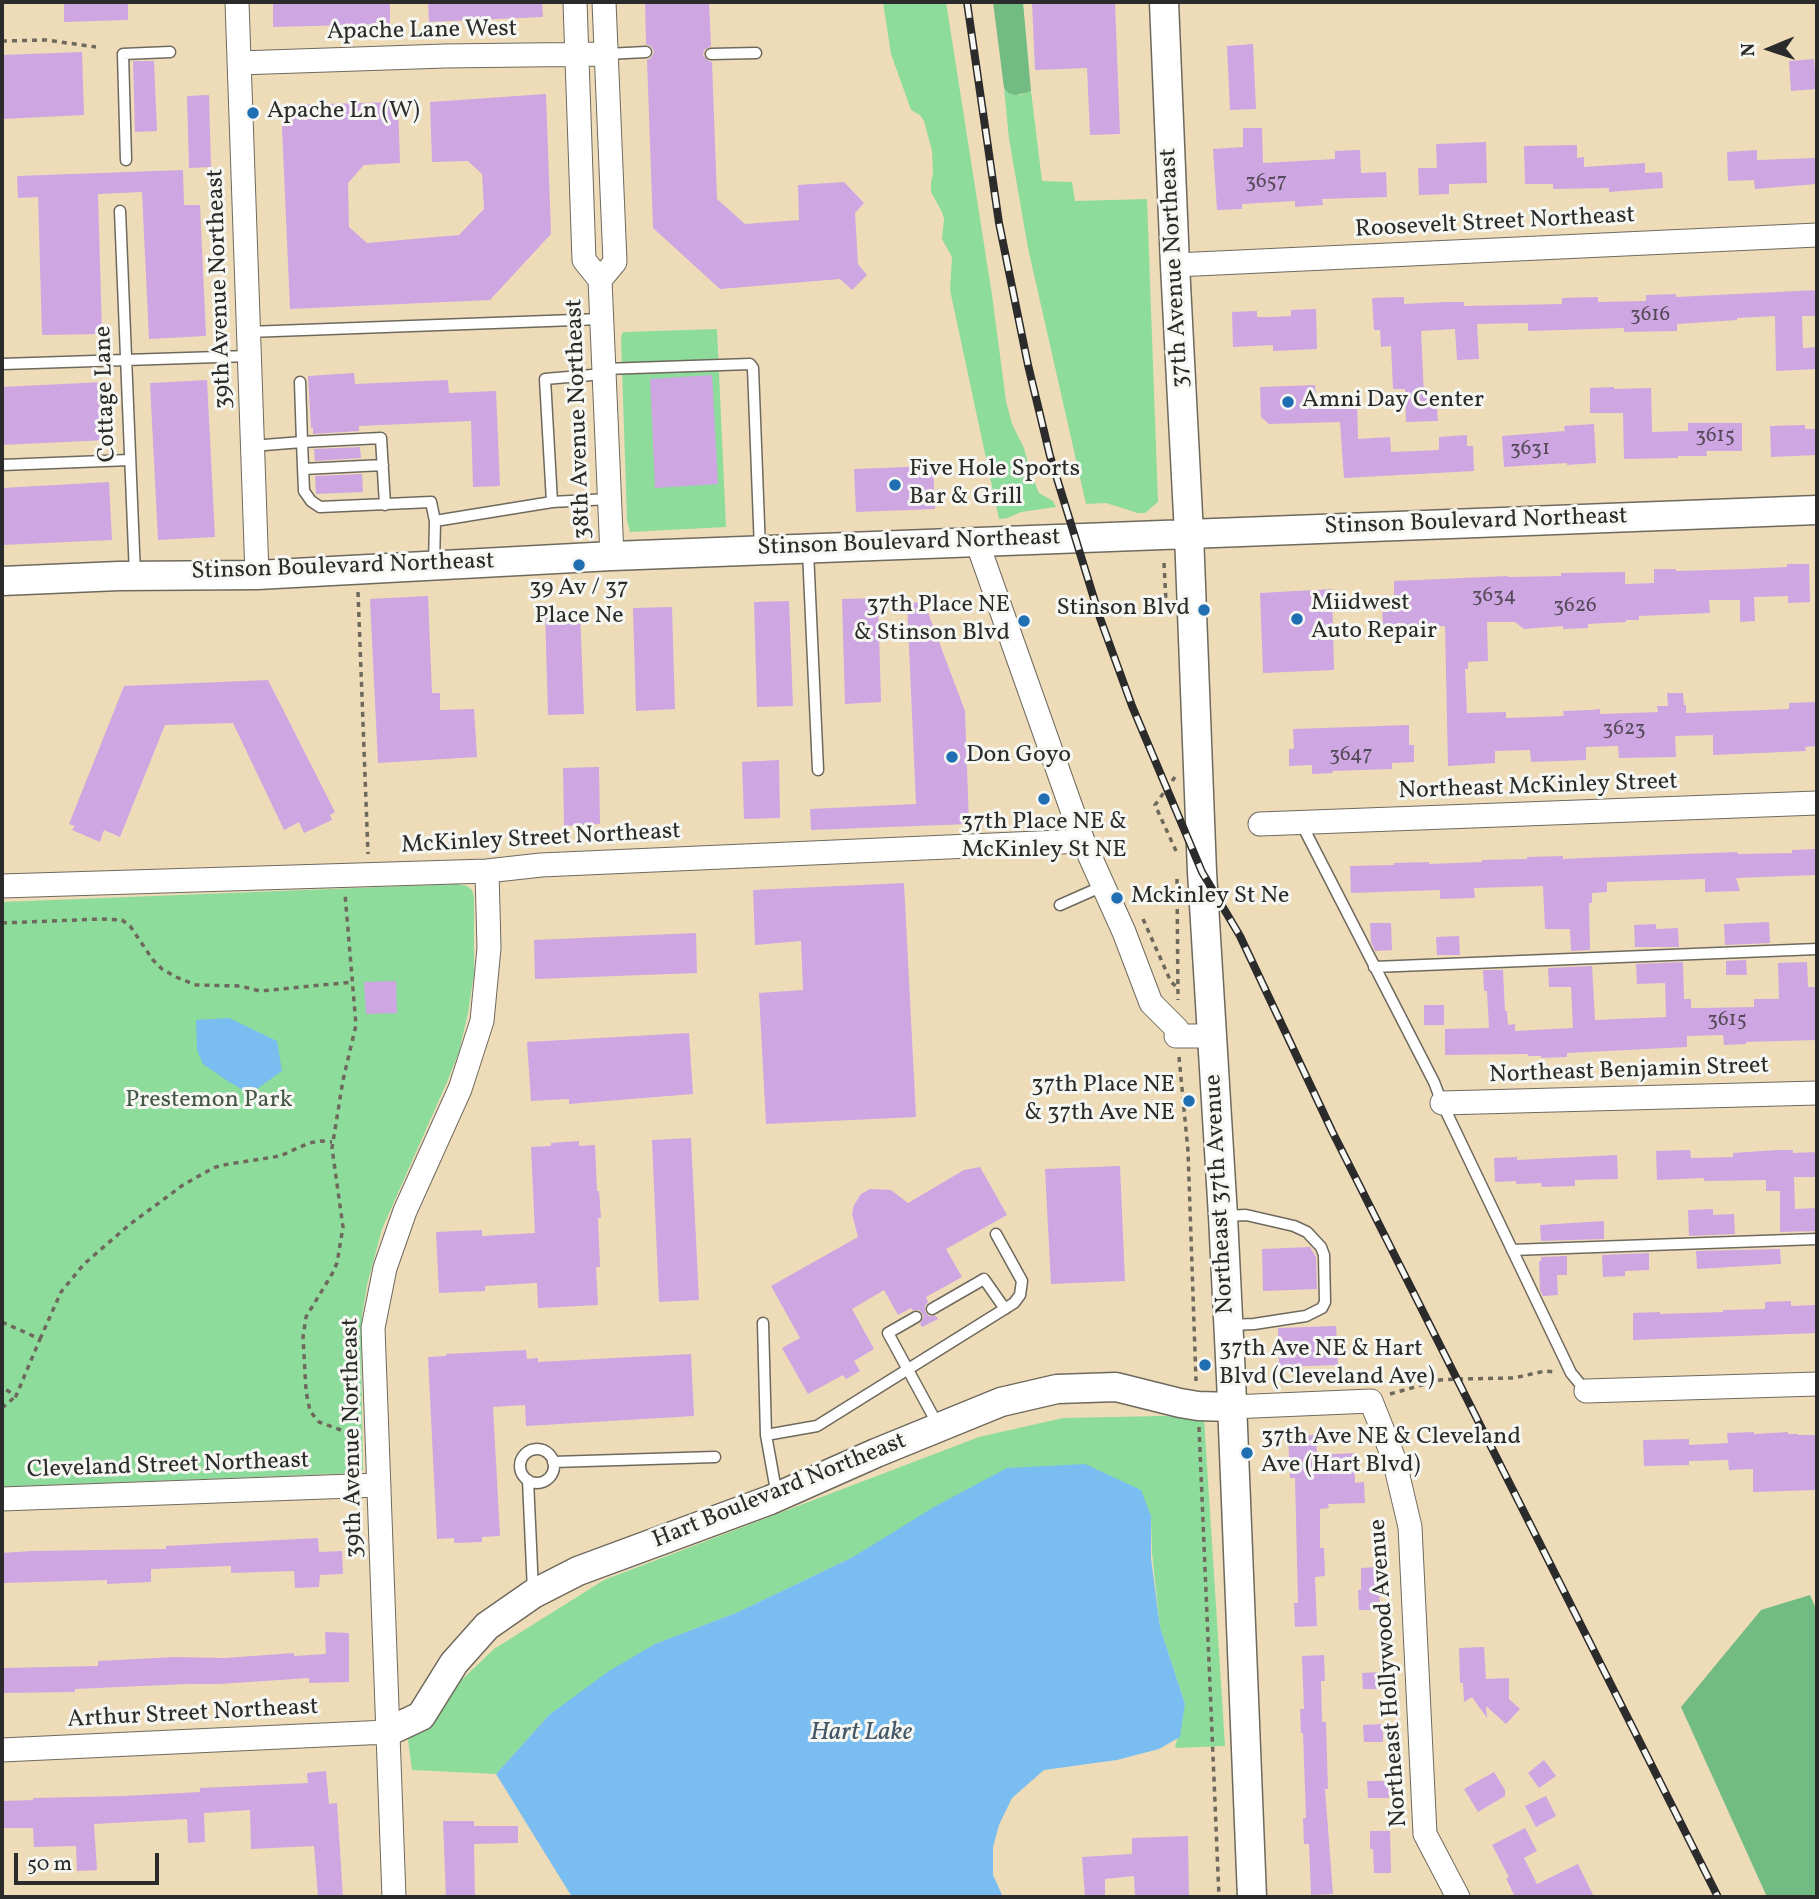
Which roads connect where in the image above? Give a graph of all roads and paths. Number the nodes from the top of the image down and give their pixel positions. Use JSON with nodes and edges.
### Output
{"nodes":[{"id":1,"x":237,"y":2,"type":"edge"},
{"id":2,"x":575,"y":2,"type":"edge"},
{"id":3,"x":604,"y":2,"type":"edge"},
{"id":4,"x":1164,"y":2,"type":"edge"},
{"id":5,"x":2,"y":41,"type":"edge"},
{"id":6,"x":96,"y":47,"type":"dead end"},
{"id":7,"x":170,"y":52,"type":"dead end"},
{"id":8,"x":646,"y":52,"type":"dead end"},
{"id":9,"x":756,"y":52,"type":"dead end"},
{"id":10,"x":607,"y":54,"type":"junction"},
{"id":11,"x":711,"y":54,"type":"dead end"},
{"id":12,"x":577,"y":55,"type":"junction"},
{"id":13,"x":239,"y":63,"type":"junction"},
{"id":14,"x":126,"y":160,"type":"dead end"},
{"id":15,"x":120,"y":211,"type":"dead end"},
{"id":16,"x":1817,"y":235,"type":"edge"},
{"id":17,"x":1175,"y":265,"type":"junction"},
{"id":18,"x":600,"y":280,"type":"junction"},
{"id":19,"x":602,"y":319,"type":"junction"},
{"id":20,"x":248,"y":332,"type":"junction"},
{"id":21,"x":249,"y":356,"type":"junction"},
{"id":22,"x":127,"y":359,"type":"junction"},
{"id":23,"x":2,"y":364,"type":"edge"},
{"id":24,"x":604,"y":372,"type":"junction"},
{"id":25,"x":300,"y":382,"type":"dead end"},
{"id":26,"x":302,"y":442,"type":"junction"},
{"id":27,"x":253,"y":446,"type":"junction"},
{"id":28,"x":130,"y":460,"type":"junction"},
{"id":29,"x":383,"y":465,"type":"junction"},
{"id":30,"x":2,"y":466,"type":"edge"},
{"id":31,"x":303,"y":469,"type":"junction"},
{"id":32,"x":609,"y":499,"type":"junction"},
{"id":33,"x":552,"y":502,"type":"junction"},
{"id":34,"x":385,"y":505,"type":"junction"},
{"id":35,"x":1817,"y":510,"type":"edge"},
{"id":36,"x":435,"y":521,"type":"junction"},
{"id":37,"x":1189,"y":534,"type":"junction"},
{"id":38,"x":977,"y":542,"type":"junction"},
{"id":39,"x":808,"y":548,"type":"junction"},
{"id":40,"x":760,"y":550,"type":"junction"},
{"id":41,"x":612,"y":556,"type":"junction"},
{"id":42,"x":1164,"y":563,"type":"dead end"},
{"id":43,"x":435,"y":565,"type":"junction"},
{"id":44,"x":135,"y":575,"type":"junction"},
{"id":45,"x":257,"y":575,"type":"junction"},
{"id":46,"x":2,"y":581,"type":"edge"},
{"id":47,"x":358,"y":589,"type":"dead end"},
{"id":48,"x":1166,"y":603,"type":"dead end"},
{"id":49,"x":818,"y":770,"type":"dead end"},
{"id":50,"x":1175,"y":777,"type":"dead end"},
{"id":51,"x":1817,"y":803,"type":"edge"},
{"id":52,"x":1301,"y":822,"type":"junction"},
{"id":53,"x":1260,"y":824,"type":"dead end"},
{"id":54,"x":1083,"y":841,"type":"junction"},
{"id":55,"x":1177,"y":852,"type":"dead end"},
{"id":56,"x":487,"y":871,"type":"junction"},
{"id":57,"x":368,"y":874,"type":"junction"},
{"id":58,"x":344,"y":875,"type":"junction"},
{"id":59,"x":1177,"y":880,"type":"dead end"},
{"id":60,"x":2,"y":887,"type":"edge"},
{"id":61,"x":1103,"y":887,"type":"junction"},
{"id":62,"x":1060,"y":905,"type":"dead end"},
{"id":63,"x":1143,"y":918,"type":"dead end"},
{"id":64,"x":2,"y":923,"type":"edge"},
{"id":65,"x":1817,"y":949,"type":"edge"},
{"id":66,"x":1374,"y":967,"type":"junction"},
{"id":67,"x":353,"y":982,"type":"junction"},
{"id":68,"x":1212,"y":1036,"type":"junction"},
{"id":69,"x":1181,"y":1070,"type":"dead end"},
{"id":70,"x":1817,"y":1093,"type":"edge"},
{"id":71,"x":1441,"y":1103,"type":"junction"},
{"id":72,"x":333,"y":1142,"type":"junction"},
{"id":73,"x":1223,"y":1216,"type":"junction"},
{"id":74,"x":996,"y":1234,"type":"dead end"},
{"id":75,"x":1817,"y":1239,"type":"edge"},
{"id":76,"x":1512,"y":1250,"type":"junction"},
{"id":77,"x":932,"y":1309,"type":"dead end"},
{"id":78,"x":1005,"y":1309,"type":"junction"},
{"id":79,"x":916,"y":1317,"type":"dead end"},
{"id":80,"x":2,"y":1322,"type":"edge"},
{"id":81,"x":763,"y":1323,"type":"dead end"},
{"id":82,"x":1229,"y":1325,"type":"junction"},
{"id":83,"x":40,"y":1339,"type":"junction"},
{"id":84,"x":908,"y":1370,"type":"junction"},
{"id":85,"x":1571,"y":1373,"type":"junction"},
{"id":86,"x":1817,"y":1384,"type":"edge"},
{"id":87,"x":2,"y":1387,"type":"edge"},
{"id":88,"x":1586,"y":1391,"type":"joint"},
{"id":89,"x":16,"y":1396,"type":"junction"},
{"id":90,"x":1379,"y":1398,"type":"junction"},
{"id":91,"x":1198,"y":1406,"type":"junction"},
{"id":92,"x":1231,"y":1407,"type":"junction"},
{"id":93,"x":2,"y":1408,"type":"edge"},
{"id":94,"x":939,"y":1427,"type":"junction"},
{"id":95,"x":341,"y":1430,"type":"dead end"},
{"id":96,"x":766,"y":1435,"type":"junction"},
{"id":97,"x":715,"y":1457,"type":"dead end"},
{"id":98,"x":553,"y":1462,"type":"junction"},
{"id":99,"x":528,"y":1480,"type":"junction"},
{"id":100,"x":379,"y":1485,"type":"junction"},
{"id":101,"x":778,"y":1496,"type":"junction"},
{"id":102,"x":2,"y":1499,"type":"edge"},
{"id":103,"x":533,"y":1594,"type":"junction"},
{"id":104,"x":387,"y":1732,"type":"junction"},
{"id":105,"x":2,"y":1750,"type":"edge"},
{"id":106,"x":1452,"y":1892,"type":"edge"},
{"id":107,"x":394,"y":1897,"type":"edge"},
{"id":108,"x":1219,"y":1897,"type":"edge"},
{"id":109,"x":1252,"y":1897,"type":"edge"}],
"edges":[{"from":1,"to":13,"type":"street","name":"39th Avenue Northeast"},
{"from":2,"to":12,"type":"street","name":"38th Avenue Northeast"},
{"from":3,"to":10,"type":"street","name":"38th Avenue Northeast"},
{"from":4,"to":17,"type":"street","name":"37th Avenue Northeast"},
{"from":5,"to":6,"type":"path"},
{"from":7,"to":14,"type":"lane"},
{"from":8,"to":10,"type":"lane"},
{"from":9,"to":11,"type":"lane"},
{"from":10,"to":12,"type":"street","name":"Apache Lane West"},
{"from":10,"to":18,"type":"street","name":"38th Avenue Northeast"},
{"from":12,"to":13,"type":"street","name":"Apache Lane West"},
{"from":12,"to":18,"type":"street","name":"38th Avenue Northeast"},
{"from":13,"to":20,"type":"street","name":"39th Avenue Northeast"},
{"from":15,"to":22,"type":"lane","name":"Cottage Lane"},
{"from":16,"to":17,"type":"street","name":"Roosevelt Street Northeast"},
{"from":17,"to":37,"type":"street","name":"37th Avenue Northeast"},
{"from":18,"to":19,"type":"street","name":"38th Avenue Northeast"},
{"from":19,"to":20,"type":"lane"},
{"from":19,"to":24,"type":"street","name":"38th Avenue Northeast"},
{"from":20,"to":21,"type":"street","name":"39th Avenue Northeast"},
{"from":21,"to":22,"type":"lane"},
{"from":21,"to":27,"type":"street","name":"39th Avenue Northeast"},
{"from":22,"to":23,"type":"lane"},
{"from":22,"to":28,"type":"lane","name":"Cottage Lane"},
{"from":24,"to":32,"type":"street","name":"38th Avenue Northeast"},
{"from":24,"to":33,"type":"lane"},
{"from":24,"to":40,"type":"lane"},
{"from":25,"to":26,"type":"lane"},
{"from":26,"to":27,"type":"lane"},
{"from":26,"to":29,"type":"lane"},
{"from":26,"to":31,"type":"lane"},
{"from":27,"to":45,"type":"street","name":"39th Avenue Northeast"},
{"from":28,"to":30,"type":"lane"},
{"from":28,"to":44,"type":"lane","name":"Cottage Lane"},
{"from":29,"to":31,"type":"lane"},
{"from":29,"to":34,"type":"lane"},
{"from":31,"to":34,"type":"lane"},
{"from":32,"to":33,"type":"lane"},
{"from":32,"to":41,"type":"street","name":"38th Avenue Northeast"},
{"from":33,"to":36,"type":"lane"},
{"from":34,"to":36,"type":"lane"},
{"from":35,"to":37,"type":"street","name":"Stinson Boulevard Northeast"},
{"from":36,"to":43,"type":"lane"},
{"from":37,"to":38,"type":"street","name":"Stinson Boulevard Northeast"},
{"from":37,"to":68,"type":"street","name":"Northeast 37th Avenue"},
{"from":38,"to":39,"type":"street","name":"Stinson Boulevard Northeast"},
{"from":38,"to":54,"type":"street"},
{"from":39,"to":40,"type":"street","name":"Stinson Boulevard Northeast"},
{"from":39,"to":49,"type":"lane"},
{"from":40,"to":41,"type":"street","name":"Stinson Boulevard Northeast"},
{"from":41,"to":43,"type":"street","name":"Stinson Boulevard Northeast"},
{"from":42,"to":48,"type":"path"},
{"from":43,"to":45,"type":"street","name":"Stinson Boulevard Northeast"},
{"from":44,"to":45,"type":"street","name":"Stinson Boulevard Northeast"},
{"from":44,"to":46,"type":"street","name":"Stinson Boulevard Northeast"},
{"from":47,"to":57,"type":"path"},
{"from":50,"to":55,"type":"path"},
{"from":51,"to":52,"type":"street","name":"Northeast McKinley Street"},
{"from":52,"to":53,"type":"street","name":"Northeast McKinley Street"},
{"from":52,"to":66,"type":"lane"},
{"from":54,"to":56,"type":"street","name":"McKinley Street Northeast"},
{"from":54,"to":61,"type":"street"},
{"from":56,"to":57,"type":"street","name":"McKinley Street Northeast"},
{"from":56,"to":100,"type":"street","name":"39th Avenue Northeast"},
{"from":57,"to":58,"type":"street","name":"McKinley Street Northeast"},
{"from":58,"to":60,"type":"street","name":"McKinley Street Northeast"},
{"from":58,"to":67,"type":"path"},
{"from":59,"to":63,"type":"path"},
{"from":61,"to":62,"type":"lane"},
{"from":61,"to":68,"type":"street"},
{"from":64,"to":67,"type":"path"},
{"from":65,"to":66,"type":"lane"},
{"from":66,"to":71,"type":"lane"},
{"from":67,"to":72,"type":"path"},
{"from":68,"to":73,"type":"street","name":"Northeast 37th Avenue"},
{"from":69,"to":91,"type":"path"},
{"from":70,"to":71,"type":"street","name":"Northeast Benjamin Street"},
{"from":71,"to":76,"type":"lane"},
{"from":72,"to":83,"type":"path"},
{"from":72,"to":95,"type":"path"},
{"from":73,"to":82,"type":"street","name":"Northeast 37th Avenue"},
{"from":73,"to":82,"type":"lane"},
{"from":74,"to":78,"type":"lane"},
{"from":75,"to":76,"type":"lane"},
{"from":76,"to":85,"type":"lane"},
{"from":77,"to":78,"type":"lane"},
{"from":78,"to":84,"type":"lane"},
{"from":79,"to":84,"type":"lane"},
{"from":80,"to":83,"type":"path"},
{"from":81,"to":96,"type":"lane"},
{"from":82,"to":92,"type":"street","name":"Northeast 37th Avenue"},
{"from":83,"to":89,"type":"path"},
{"from":84,"to":94,"type":"lane"},
{"from":84,"to":96,"type":"lane"},
{"from":85,"to":88,"type":"lane"},
{"from":85,"to":90,"type":"path"},
{"from":86,"to":88,"type":"street"},
{"from":87,"to":89,"type":"path"},
{"from":89,"to":93,"type":"path"},
{"from":90,"to":92,"type":"street"},
{"from":90,"to":106,"type":"street","name":"Northeast Hollywood Avenue"},
{"from":91,"to":92,"type":"street","name":"Hart Boulevard Northeast"},
{"from":91,"to":94,"type":"street","name":"Hart Boulevard Northeast"},
{"from":91,"to":108,"type":"path"},
{"from":92,"to":109,"type":"street","name":"Northeast 37th Avenue"},
{"from":94,"to":101,"type":"street","name":"Hart Boulevard Northeast"},
{"from":96,"to":101,"type":"lane"},
{"from":97,"to":98,"type":"lane"},
{"from":98,"to":99,"type":"lane"},
{"from":98,"to":99,"type":"lane"},
{"from":99,"to":103,"type":"lane"},
{"from":100,"to":102,"type":"street","name":"Cleveland Street Northeast"},
{"from":100,"to":104,"type":"street","name":"39th Avenue Northeast"},
{"from":101,"to":103,"type":"street","name":"Hart Boulevard Northeast"},
{"from":103,"to":104,"type":"street","name":"Hart Boulevard Northeast"},
{"from":104,"to":105,"type":"street","name":"Arthur Street Northeast"},
{"from":104,"to":107,"type":"street","name":"39th Avenue Northeast"}]}
